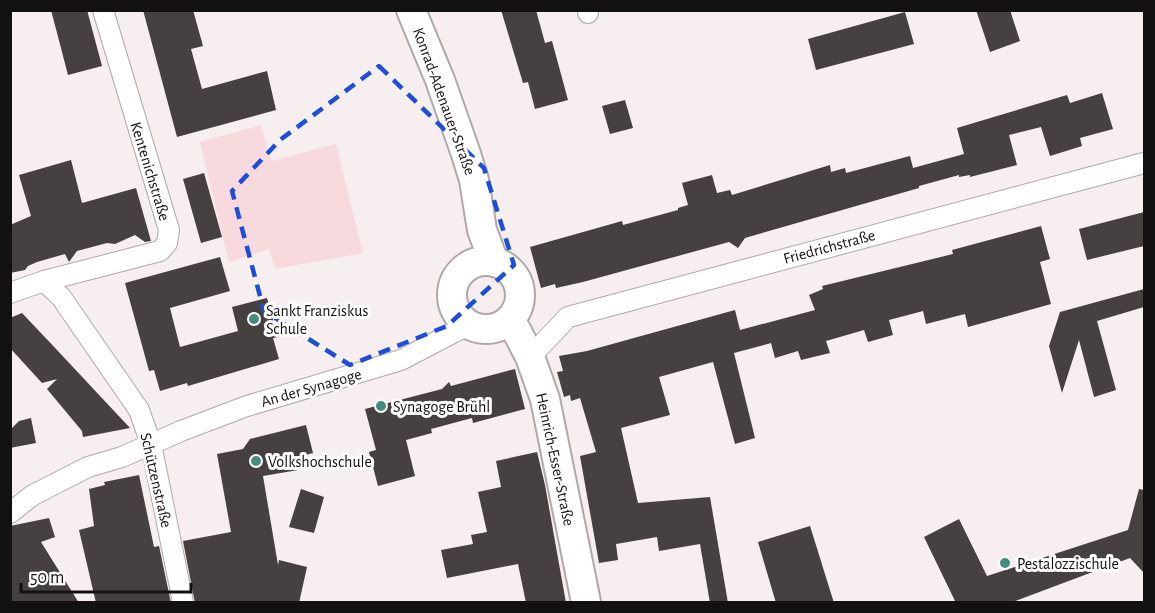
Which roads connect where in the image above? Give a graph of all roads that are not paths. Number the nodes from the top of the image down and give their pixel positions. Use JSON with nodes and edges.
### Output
{"nodes":[{"id":1,"x":103,"y":10,"type":"edge"},
{"id":2,"x":411,"y":10,"type":"edge"},
{"id":3,"x":1144,"y":163,"type":"edge"},
{"id":4,"x":494,"y":262,"type":"junction"},
{"id":5,"x":44,"y":281,"type":"junction"},
{"id":6,"x":10,"y":293,"type":"edge"},
{"id":7,"x":511,"y":320,"type":"junction"},
{"id":8,"x":468,"y":325,"type":"junction"},
{"id":9,"x":530,"y":357,"type":"junction"},
{"id":10,"x":151,"y":444,"type":"junction"},
{"id":11,"x":10,"y":513,"type":"edge"},
{"id":12,"x":183,"y":603,"type":"edge"},
{"id":13,"x":586,"y":603,"type":"edge"}],
"edges":[{"from":1,"to":5,"type":"street","name":"Kentenichstraße"},
{"from":2,"to":4,"type":"main road","name":"Konrad-Adenauer-Straße"},
{"from":3,"to":9,"type":"street","name":"Friedrichstraße"},
{"from":4,"to":7,"type":"main road"},
{"from":4,"to":8,"type":"main road"},
{"from":5,"to":6,"type":"street"},
{"from":5,"to":10,"type":"street","name":"Schützenstraße"},
{"from":7,"to":8,"type":"main road"},
{"from":7,"to":9,"type":"main road","name":"Heinrich-Esser-Straße"},
{"from":8,"to":10,"type":"street","name":"An der Synagoge"},
{"from":9,"to":13,"type":"main road","name":"Heinrich-Esser-Straße"},
{"from":10,"to":11,"type":"street","name":"An der Synagoge"},
{"from":10,"to":12,"type":"street","name":"Schützenstraße"}]}
